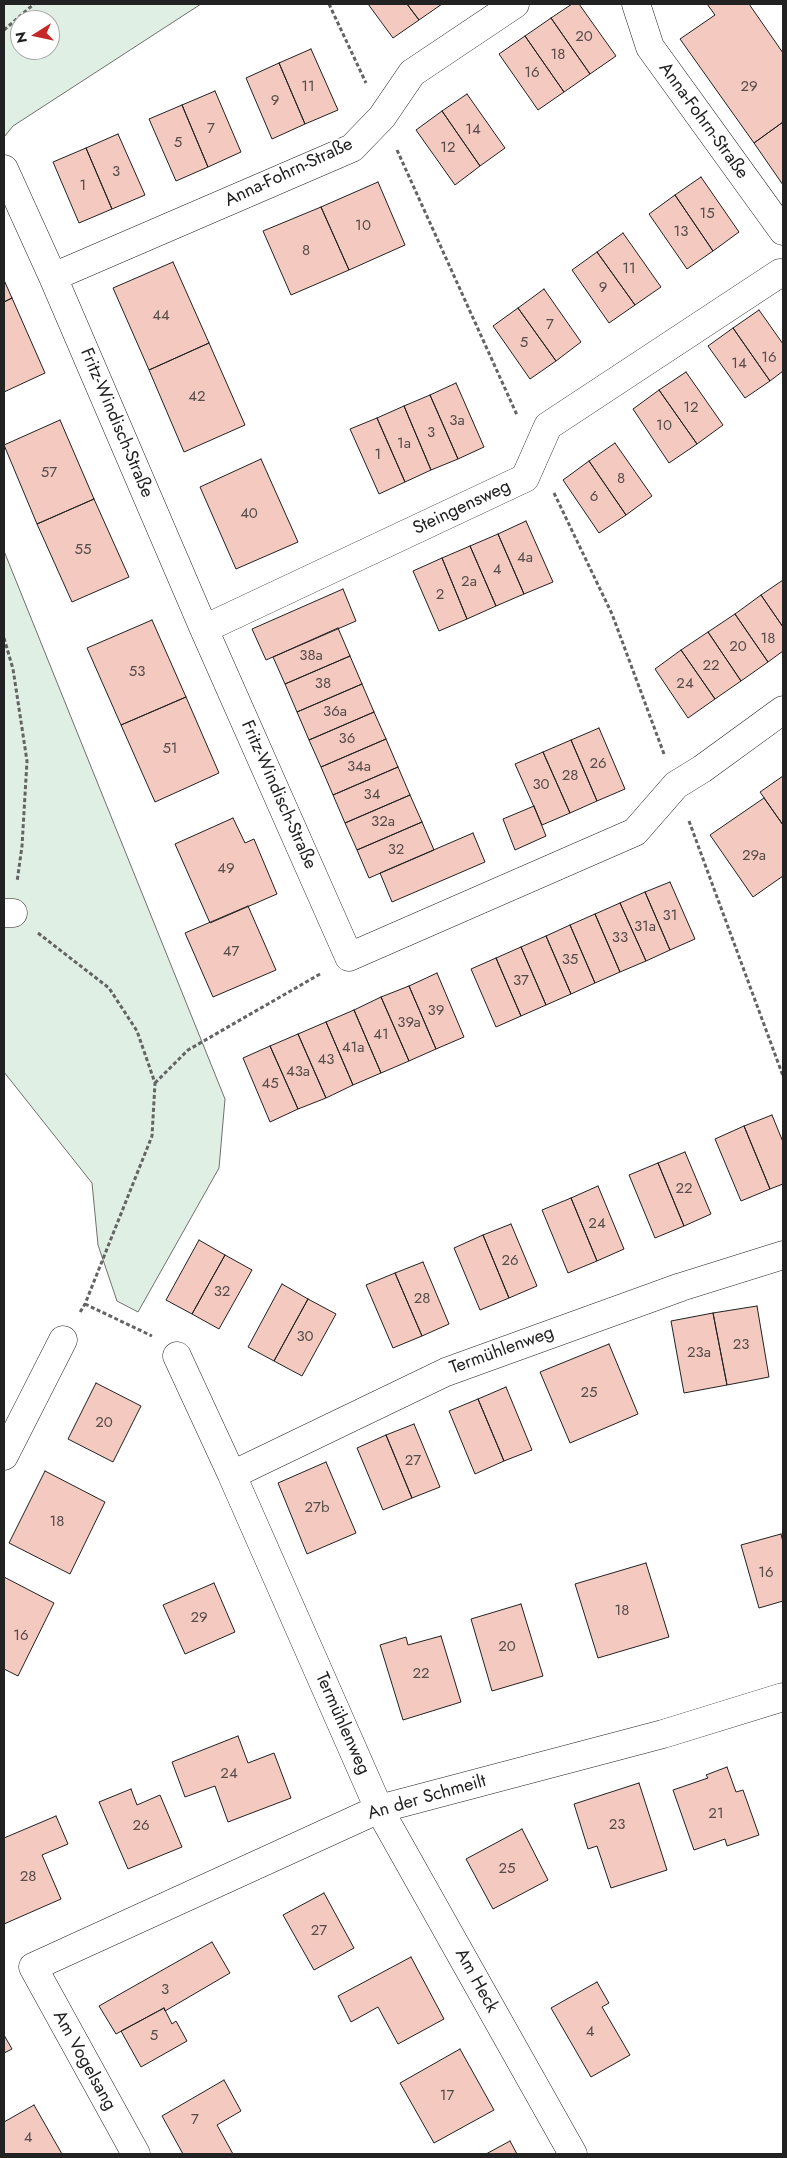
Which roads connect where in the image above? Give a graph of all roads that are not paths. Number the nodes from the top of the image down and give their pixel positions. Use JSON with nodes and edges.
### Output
{"nodes":[{"id":1,"x":515,"y":4,"type":"edge"},
{"id":2,"x":636,"y":4,"type":"edge"},
{"id":3,"x":4,"y":169,"type":"edge"},
{"id":4,"x":783,"y":231,"type":"edge"},
{"id":5,"x":782,"y":265,"type":"edge"},
{"id":6,"x":54,"y":277,"type":"junction"},
{"id":7,"x":204,"y":629,"type":"junction"},
{"id":8,"x":783,"y":710,"type":"edge"},
{"id":9,"x":783,"y":1255,"type":"edge"},
{"id":10,"x":63,"y":1340,"type":"road end"},
{"id":11,"x":177,"y":1356,"type":"road end"},
{"id":12,"x":4,"y":1455,"type":"edge"},
{"id":13,"x":232,"y":1475,"type":"junction"},
{"id":14,"x":783,"y":1697,"type":"edge"},
{"id":15,"x":380,"y":1809,"type":"junction"},
{"id":16,"x":33,"y":1967,"type":"joint"},
{"id":17,"x":136,"y":2154,"type":"edge"},
{"id":18,"x":573,"y":2154,"type":"edge"}],
"edges":[{"from":1,"to":6,"type":"street","name":"Anna-Fohrn-Straße"},
{"from":2,"to":4,"type":"street","name":"Anna-Fohrn-Straße"},
{"from":3,"to":6,"type":"street","name":"Fritz-Windisch-Straße"},
{"from":5,"to":7,"type":"street","name":"Steingensweg"},
{"from":6,"to":7,"type":"street","name":"Fritz-Windisch-Straße"},
{"from":7,"to":8,"type":"street","name":"Fritz-Windisch-Straße"},
{"from":9,"to":13,"type":"street","name":"Termühlenweg"},
{"from":10,"to":12,"type":"street"},
{"from":11,"to":13,"type":"street","name":"Termühlenweg"},
{"from":13,"to":15,"type":"street","name":"Termühlenweg"},
{"from":14,"to":15,"type":"street","name":"An der Schmeilt"},
{"from":15,"to":16,"type":"street","name":"An der Schmeilt"},
{"from":15,"to":18,"type":"street","name":"Am Heck"},
{"from":16,"to":17,"type":"street","name":"Am Vogelsang"}]}
